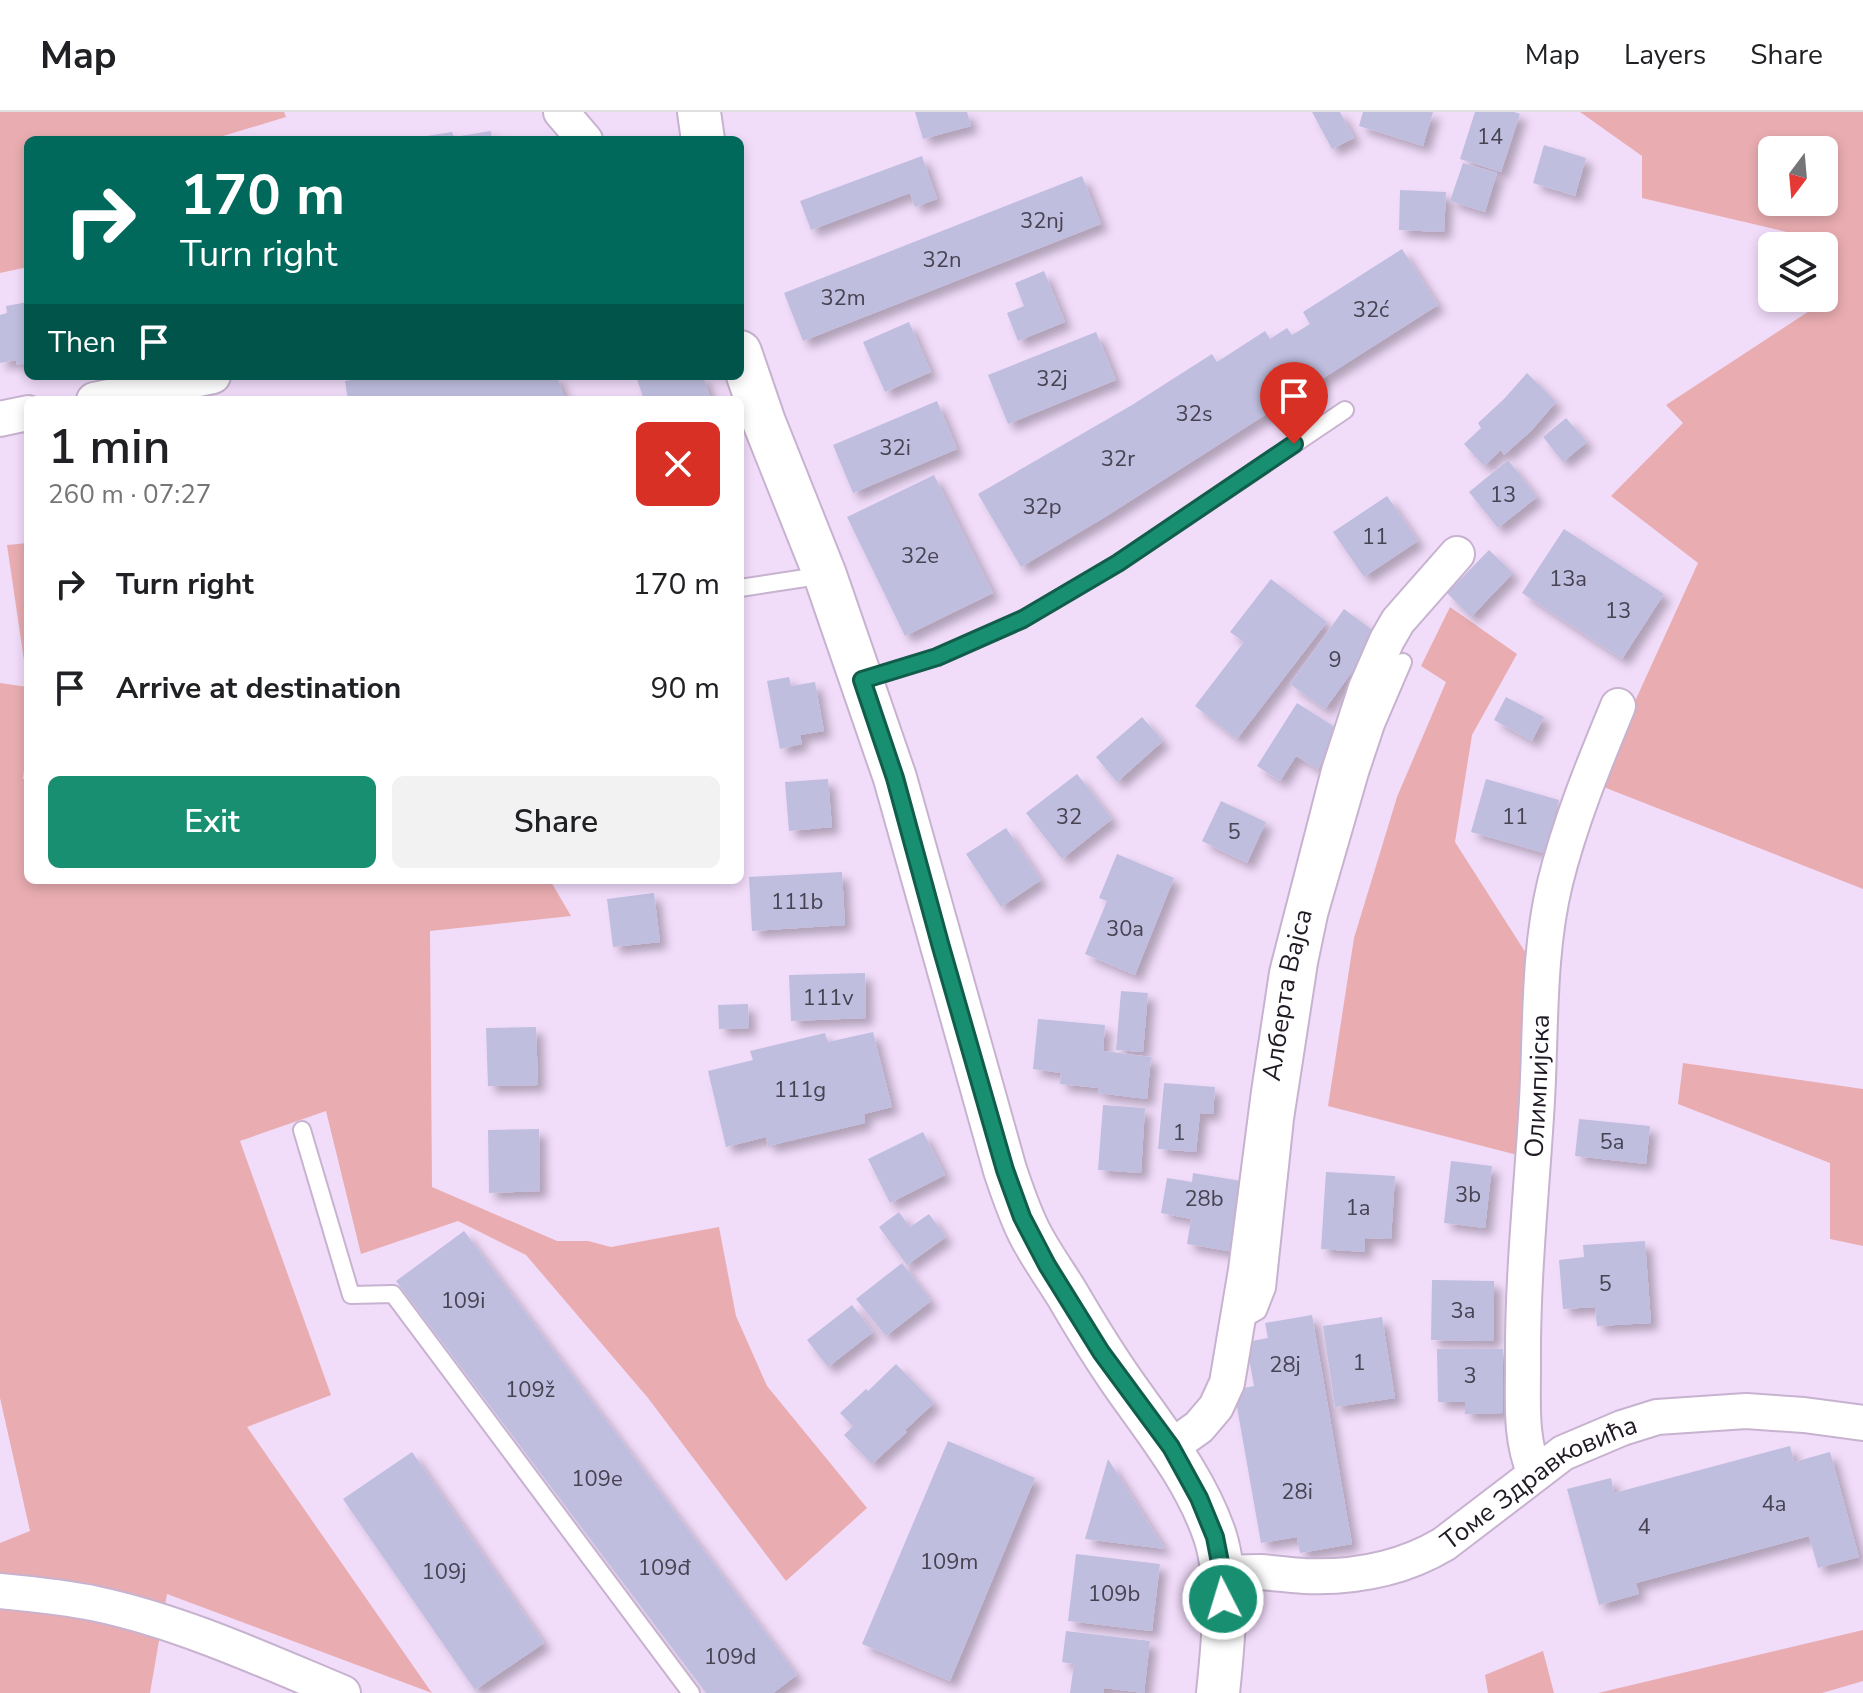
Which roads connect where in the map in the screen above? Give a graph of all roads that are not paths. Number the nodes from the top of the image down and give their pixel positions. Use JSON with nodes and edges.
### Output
{"nodes":[{"id":1,"x":561,"y":112,"type":"edge"},
{"id":2,"x":699,"y":112,"type":"edge"},
{"id":3,"x":582,"y":136,"type":"edge"},
{"id":4,"x":702,"y":136,"type":"edge"},
{"id":5,"x":744,"y":364,"type":"edge"},
{"id":6,"x":193,"y":380,"type":"edge"},
{"id":7,"x":114,"y":396,"type":"edge"},
{"id":8,"x":1345,"y":410,"type":"dead end"},
{"id":9,"x":24,"y":414,"type":"edge"},
{"id":10,"x":0,"y":419,"type":"edge"},
{"id":11,"x":1457,"y":554,"type":"dead end"},
{"id":12,"x":825,"y":575,"type":"junction"},
{"id":13,"x":744,"y":587,"type":"edge"},
{"id":14,"x":1403,"y":662,"type":"dead end"},
{"id":15,"x":862,"y":680,"type":"junction"},
{"id":16,"x":1618,"y":706,"type":"dead end"},
{"id":17,"x":302,"y":1130,"type":"dead end"},
{"id":18,"x":1238,"y":1322,"type":"junction"},
{"id":19,"x":1863,"y":1423,"type":"edge"},
{"id":20,"x":1171,"y":1447,"type":"junction"},
{"id":21,"x":1535,"y":1474,"type":"junction"},
{"id":22,"x":1222,"y":1573,"type":"junction"},
{"id":23,"x":0,"y":1591,"type":"edge"},
{"id":24,"x":343,"y":1693,"type":"edge"},
{"id":25,"x":691,"y":1693,"type":"edge"},
{"id":26,"x":1218,"y":1693,"type":"edge"}],
"edges":[{"from":1,"to":3,"type":"street"},
{"from":2,"to":4,"type":"street"},
{"from":5,"to":12,"type":"street"},
{"from":6,"to":7,"type":"street"},
{"from":8,"to":15,"type":"lane"},
{"from":9,"to":10,"type":"street"},
{"from":11,"to":18,"type":"street","name":"Алберта Вајса"},
{"from":12,"to":13,"type":"lane"},
{"from":12,"to":15,"type":"street"},
{"from":14,"to":18,"type":"lane"},
{"from":15,"to":20,"type":"street"},
{"from":16,"to":21,"type":"street","name":"Олимпијска"},
{"from":17,"to":25,"type":"lane"},
{"from":18,"to":20,"type":"street","name":"Алберта Вајса"},
{"from":19,"to":21,"type":"street","name":"Томе Здравковића"},
{"from":20,"to":22,"type":"street"},
{"from":21,"to":22,"type":"street","name":"Томе Здравковића"},
{"from":22,"to":26,"type":"street"},
{"from":23,"to":24,"type":"street"}]}
